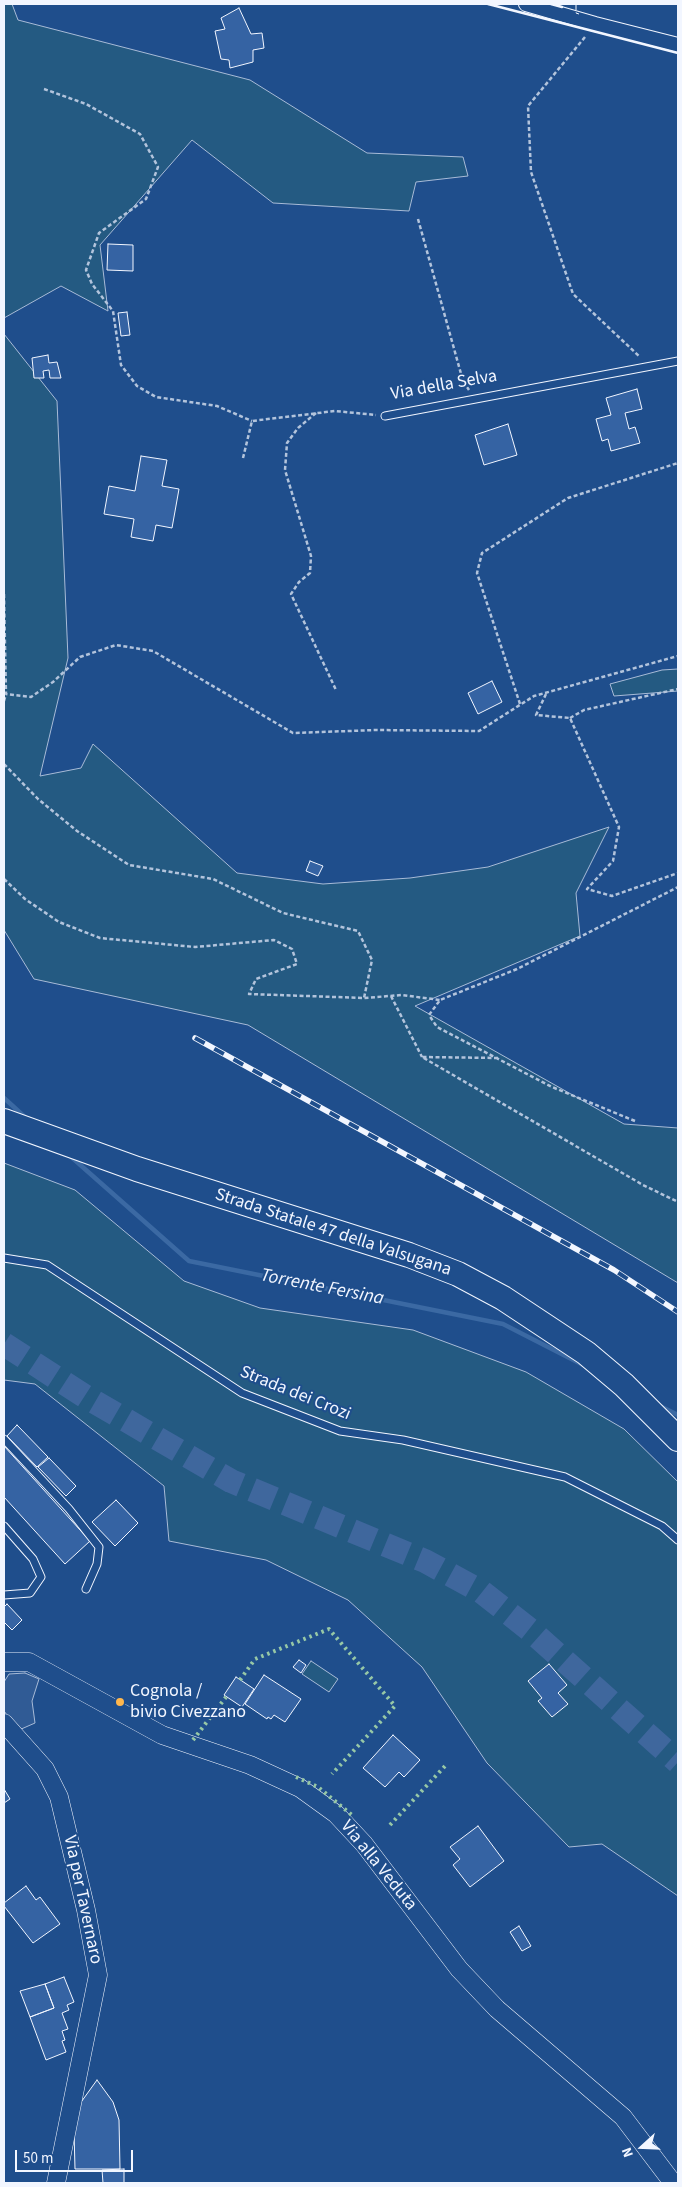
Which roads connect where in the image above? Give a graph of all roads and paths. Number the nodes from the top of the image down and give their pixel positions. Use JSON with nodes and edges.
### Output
{"nodes":[{"id":1,"x":526,"y":4,"type":"edge"},
{"id":2,"x":595,"y":24,"type":"junction"},
{"id":3,"x":678,"y":44,"type":"edge"},
{"id":4,"x":44,"y":89,"type":"dead end"},
{"id":5,"x":418,"y":219,"type":"dead end"},
{"id":6,"x":678,"y":361,"type":"edge"},
{"id":7,"x":650,"y":367,"type":"junction"},
{"id":8,"x":475,"y":400,"type":"junction"},
{"id":9,"x":316,"y":413,"type":"junction"},
{"id":10,"x":385,"y":416,"type":"joint"},
{"id":11,"x":252,"y":421,"type":"junction"},
{"id":12,"x":244,"y":458,"type":"dead end"},
{"id":13,"x":678,"y":463,"type":"edge"},
{"id":14,"x":4,"y":594,"type":"edge"},
{"id":15,"x":678,"y":656,"type":"edge"},
{"id":16,"x":678,"y":689,"type":"edge"},
{"id":17,"x":336,"y":690,"type":"dead end"},
{"id":18,"x":6,"y":694,"type":"junction"},
{"id":19,"x":546,"y":694,"type":"junction"},
{"id":20,"x":4,"y":701,"type":"edge"},
{"id":21,"x":520,"y":704,"type":"junction"},
{"id":22,"x":570,"y":718,"type":"junction"},
{"id":23,"x":4,"y":764,"type":"edge"},
{"id":24,"x":678,"y":873,"type":"edge"},
{"id":25,"x":4,"y":879,"type":"edge"},
{"id":26,"x":678,"y":887,"type":"edge"},
{"id":27,"x":390,"y":996,"type":"junction"},
{"id":28,"x":364,"y":998,"type":"junction"},
{"id":29,"x":440,"y":1000,"type":"junction"},
{"id":30,"x":422,"y":1057,"type":"junction"},
{"id":31,"x":500,"y":1058,"type":"junction"},
{"id":32,"x":4,"y":1121,"type":"edge"},
{"id":33,"x":635,"y":1121,"type":"dead end"},
{"id":34,"x":678,"y":1202,"type":"edge"},
{"id":35,"x":4,"y":1258,"type":"edge"},
{"id":36,"x":4,"y":1439,"type":"edge"},
{"id":37,"x":678,"y":1439,"type":"edge"},
{"id":38,"x":4,"y":1526,"type":"edge"},
{"id":39,"x":678,"y":1540,"type":"edge"},
{"id":40,"x":86,"y":1589,"type":"dead end"},
{"id":41,"x":4,"y":1594,"type":"edge"},
{"id":42,"x":4,"y":1662,"type":"edge"},
{"id":43,"x":4,"y":1723,"type":"edge"},
{"id":44,"x":56,"y":2183,"type":"edge"},
{"id":45,"x":672,"y":2183,"type":"edge"}],
"edges":[{"from":1,"to":2,"type":"street"},
{"from":2,"to":3,"type":"street"},
{"from":2,"to":7,"type":"path"},
{"from":4,"to":11,"type":"path"},
{"from":5,"to":8,"type":"path"},
{"from":6,"to":7,"type":"lane","name":"Via della Selva"},
{"from":7,"to":8,"type":"lane","name":"Via della Selva"},
{"from":8,"to":10,"type":"lane","name":"Via della Selva"},
{"from":9,"to":10,"type":"path","name":"Via della Selva"},
{"from":9,"to":11,"type":"path","name":"Via della Selva"},
{"from":9,"to":17,"type":"path"},
{"from":11,"to":12,"type":"path"},
{"from":13,"to":21,"type":"path"},
{"from":14,"to":18,"type":"path"},
{"from":15,"to":19,"type":"path"},
{"from":16,"to":22,"type":"path"},
{"from":18,"to":20,"type":"path"},
{"from":18,"to":21,"type":"path"},
{"from":19,"to":21,"type":"path"},
{"from":19,"to":22,"type":"path"},
{"from":22,"to":24,"type":"path"},
{"from":23,"to":28,"type":"path"},
{"from":25,"to":28,"type":"path"},
{"from":26,"to":29,"type":"path"},
{"from":27,"to":28,"type":"path"},
{"from":27,"to":29,"type":"path"},
{"from":27,"to":30,"type":"path"},
{"from":29,"to":31,"type":"path"},
{"from":30,"to":31,"type":"path"},
{"from":30,"to":34,"type":"path"},
{"from":31,"to":33,"type":"path"},
{"from":32,"to":37,"type":"highway","name":"Strada Statale 47 della Valsugana"},
{"from":35,"to":39,"type":"lane","name":"Strada dei Crozi"},
{"from":36,"to":40,"type":"lane"},
{"from":38,"to":41,"type":"lane"},
{"from":42,"to":45,"type":"street","name":"Via alla Veduta"},
{"from":43,"to":44,"type":"street","name":"Via per Tavernaro"}]}
